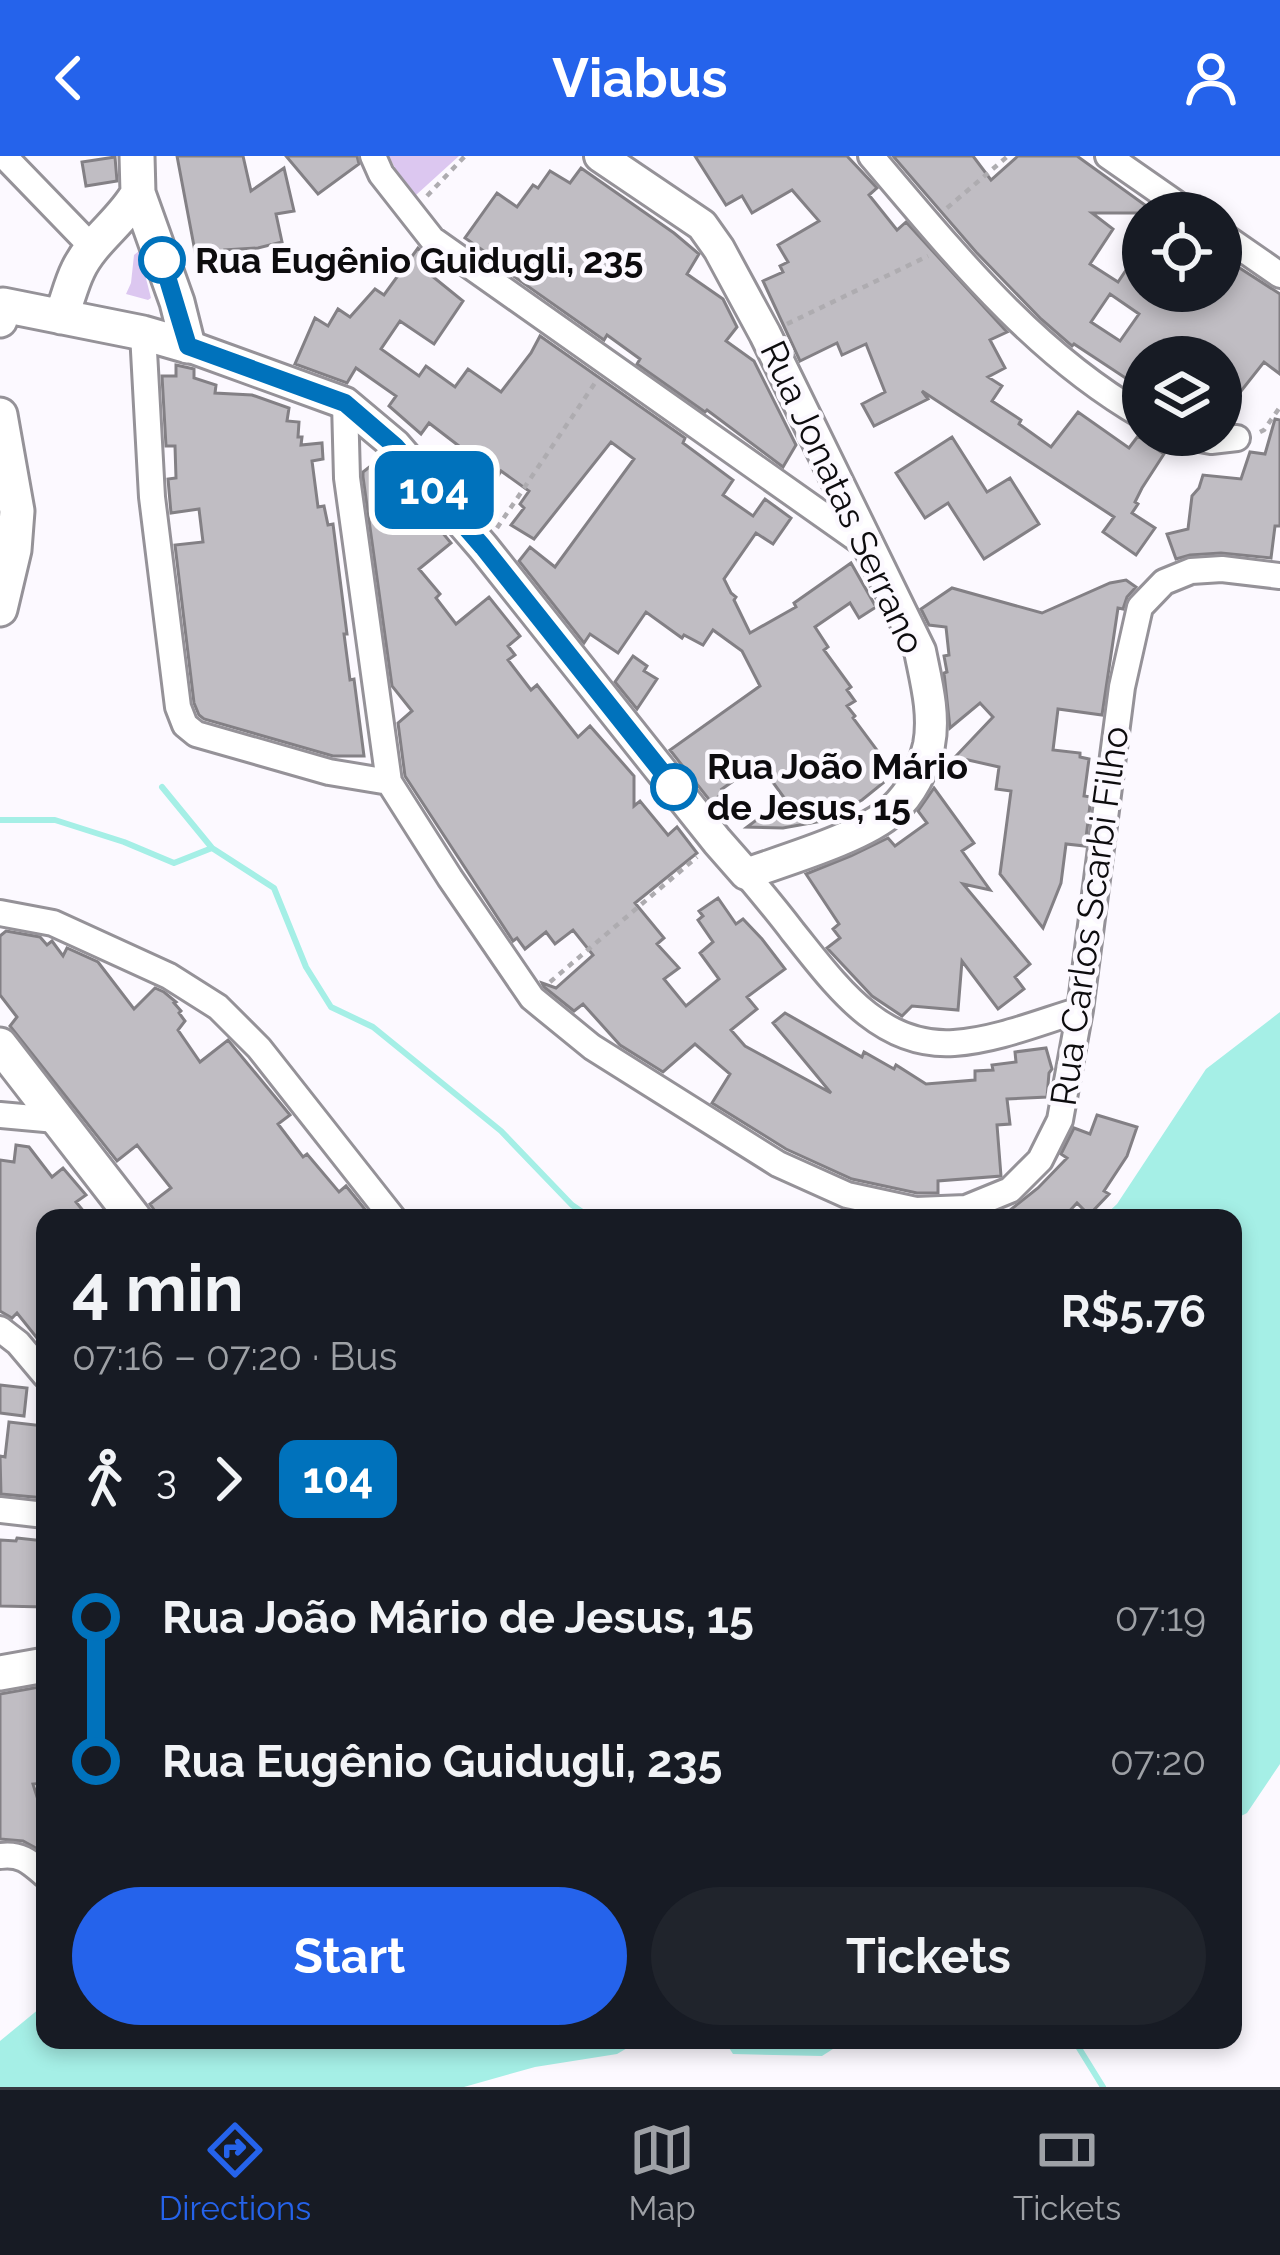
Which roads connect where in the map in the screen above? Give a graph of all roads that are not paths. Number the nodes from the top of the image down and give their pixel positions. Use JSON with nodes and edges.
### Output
{"nodes":[{"id":1,"x":4,"y":156,"type":"edge"},
{"id":2,"x":136,"y":156,"type":"edge"},
{"id":3,"x":373,"y":156,"type":"edge"},
{"id":4,"x":600,"y":156,"type":"edge"},
{"id":5,"x":871,"y":156,"type":"edge"},
{"id":6,"x":1108,"y":156,"type":"edge"},
{"id":7,"x":1160,"y":192,"type":"edge"},
{"id":8,"x":139,"y":193,"type":"junction"},
{"id":9,"x":93,"y":248,"type":"junction"},
{"id":10,"x":1242,"y":249,"type":"edge"},
{"id":11,"x":1280,"y":275,"type":"edge"},
{"id":12,"x":1,"y":310,"type":"edge"},
{"id":13,"x":62,"y":317,"type":"junction"},
{"id":14,"x":142,"y":333,"type":"junction"},
{"id":15,"x":188,"y":346,"type":"junction"},
{"id":16,"x":1122,"y":402,"type":"edge"},
{"id":17,"x":345,"y":403,"type":"junction"},
{"id":18,"x":0,"y":415,"type":"edge"},
{"id":19,"x":873,"y":550,"type":"junction"},
{"id":20,"x":1280,"y":576,"type":"edge"},
{"id":21,"x":0,"y":609,"type":"edge"},
{"id":22,"x":389,"y":782,"type":"junction"},
{"id":23,"x":746,"y":874,"type":"junction"},
{"id":24,"x":0,"y":913,"type":"edge"},
{"id":25,"x":1081,"y":1010,"type":"junction"},
{"id":26,"x":0,"y":1045,"type":"edge"},
{"id":27,"x":0,"y":1115,"type":"edge"},
{"id":28,"x":56,"y":1120,"type":"junction"},
{"id":29,"x":127,"y":1209,"type":"edge"},
{"id":30,"x":386,"y":1209,"type":"edge"},
{"id":31,"x":911,"y":1209,"type":"edge"},
{"id":32,"x":941,"y":1209,"type":"edge"},
{"id":33,"x":0,"y":1330,"type":"edge"},
{"id":34,"x":36,"y":1364,"type":"edge"},
{"id":35,"x":0,"y":1510,"type":"edge"},
{"id":36,"x":36,"y":1514,"type":"edge"},
{"id":37,"x":36,"y":1667,"type":"edge"},
{"id":38,"x":0,"y":1673,"type":"edge"},
{"id":39,"x":0,"y":1856,"type":"edge"},
{"id":40,"x":36,"y":1867,"type":"edge"}],
"edges":[{"from":1,"to":9,"type":"street"},
{"from":2,"to":8,"type":"main road"},
{"from":3,"to":19,"type":"street"},
{"from":4,"to":19,"type":"street","name":"Rua Jonatas Serrano"},
{"from":5,"to":16,"type":"street"},
{"from":6,"to":7,"type":"street"},
{"from":8,"to":9,"type":"main road"},
{"from":8,"to":15,"type":"main road"},
{"from":9,"to":13,"type":"main road"},
{"from":10,"to":11,"type":"street"},
{"from":12,"to":13,"type":"main road"},
{"from":13,"to":14,"type":"main road"},
{"from":14,"to":15,"type":"main road"},
{"from":14,"to":22,"type":"street"},
{"from":15,"to":17,"type":"street"},
{"from":17,"to":22,"type":"street","name":"Rua Carlos Scarbi Filho"},
{"from":17,"to":23,"type":"street"},
{"from":18,"to":21,"type":"main road"},
{"from":19,"to":23,"type":"street","name":"Rua Jonatas Serrano"},
{"from":20,"to":25,"type":"street","name":"Rua Carlos Scarbi Filho"},
{"from":22,"to":31,"type":"street","name":"Rua Carlos Scarbi Filho"},
{"from":23,"to":25,"type":"street"},
{"from":24,"to":30,"type":"street"},
{"from":25,"to":32,"type":"street","name":"Rua Carlos Scarbi Filho"},
{"from":26,"to":28,"type":"main road"},
{"from":27,"to":28,"type":"street"},
{"from":28,"to":29,"type":"main road"},
{"from":33,"to":34,"type":"street"},
{"from":35,"to":36,"type":"street"},
{"from":37,"to":38,"type":"main road"},
{"from":39,"to":40,"type":"street"}]}
